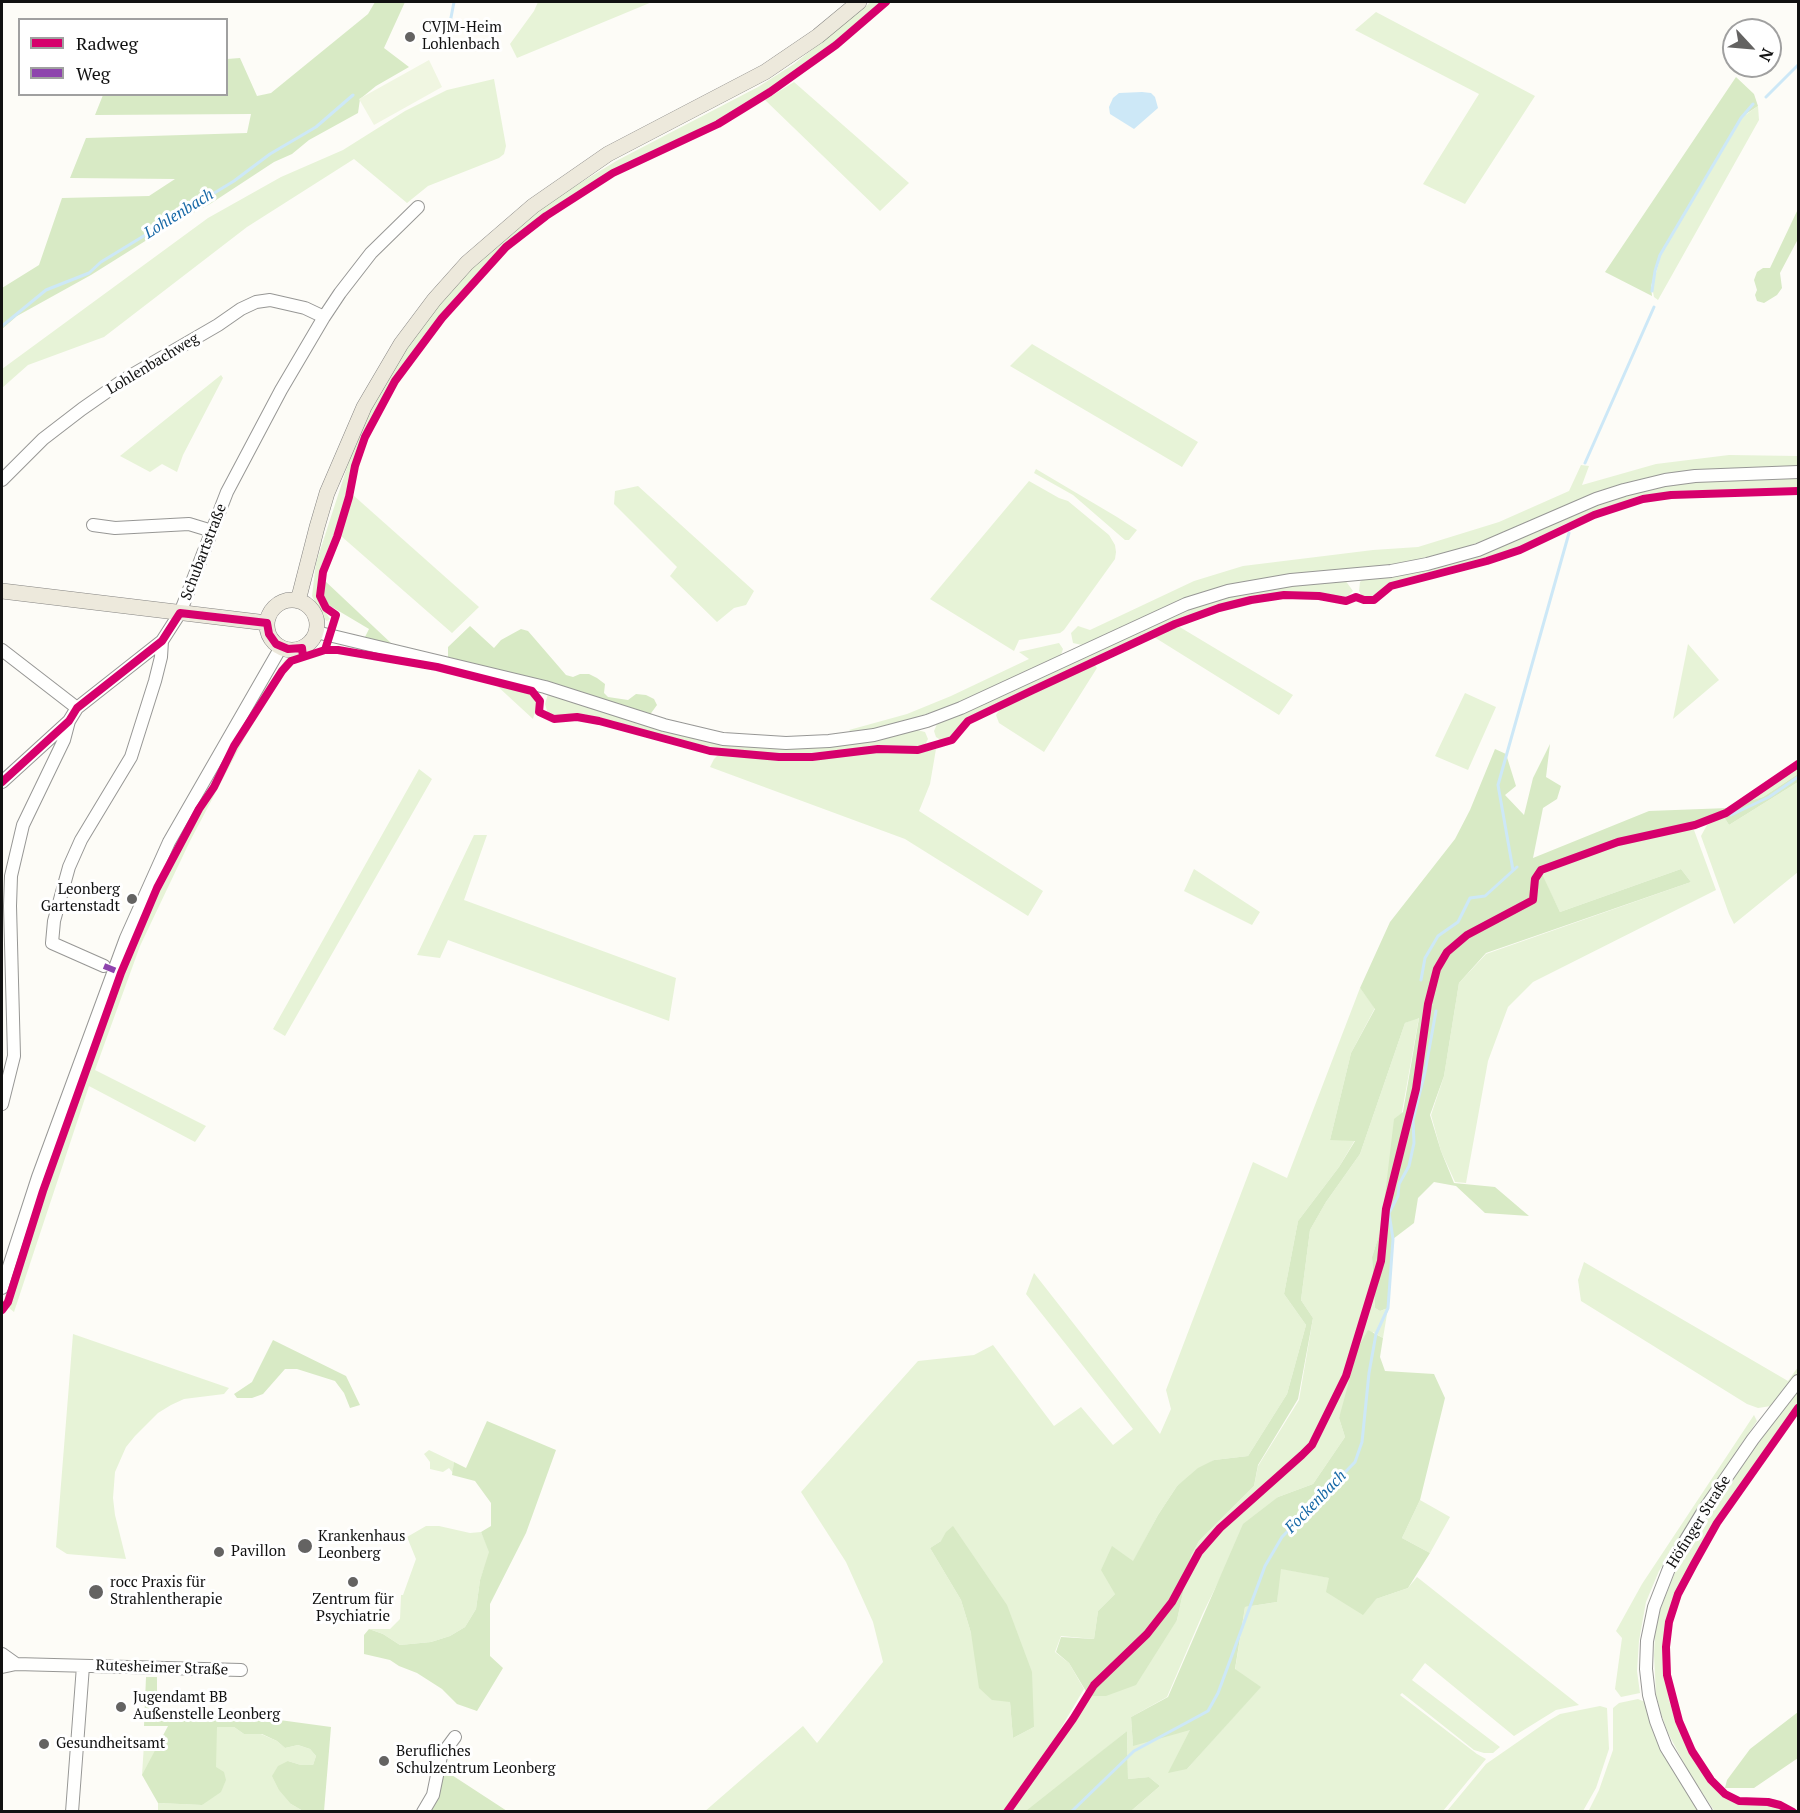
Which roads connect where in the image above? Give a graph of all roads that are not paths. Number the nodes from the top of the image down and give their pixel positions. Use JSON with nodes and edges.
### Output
{"nodes":[{"id":1,"x":859,"y":2,"type":"edge"},
{"id":2,"x":418,"y":207,"type":"dead end"},
{"id":3,"x":324,"y":317,"type":"junction"},
{"id":4,"x":1794,"y":472,"type":"edge"},
{"id":5,"x":2,"y":480,"type":"edge"},
{"id":6,"x":93,"y":525,"type":"dead end"},
{"id":7,"x":212,"y":531,"type":"junction"},
{"id":8,"x":2,"y":591,"type":"edge"},
{"id":9,"x":298,"y":601,"type":"junction"},
{"id":10,"x":180,"y":613,"type":"junction"},
{"id":11,"x":267,"y":623,"type":"junction"},
{"id":12,"x":316,"y":632,"type":"junction"},
{"id":13,"x":162,"y":641,"type":"junction"},
{"id":14,"x":281,"y":647,"type":"junction"},
{"id":15,"x":2,"y":650,"type":"edge"},
{"id":16,"x":76,"y":708,"type":"junction"},
{"id":17,"x":69,"y":721,"type":"junction"},
{"id":18,"x":2,"y":782,"type":"edge"},
{"id":19,"x":104,"y":966,"type":"dead end"},
{"id":20,"x":2,"y":1104,"type":"edge"},
{"id":21,"x":2,"y":1288,"type":"edge"},
{"id":22,"x":1798,"y":1381,"type":"edge"},
{"id":23,"x":2,"y":1654,"type":"edge"},
{"id":24,"x":16,"y":1664,"type":"junction"},
{"id":25,"x":82,"y":1666,"type":"junction"},
{"id":26,"x":2,"y":1667,"type":"edge"},
{"id":27,"x":241,"y":1670,"type":"dead end"},
{"id":28,"x":455,"y":1737,"type":"dead end"},
{"id":29,"x":72,"y":1812,"type":"edge"},
{"id":30,"x":423,"y":1812,"type":"edge"},
{"id":31,"x":1706,"y":1812,"type":"edge"}],
"edges":[{"from":1,"to":9,"type":"main road"},
{"from":2,"to":3,"type":"street","name":"Schubartstraße"},
{"from":3,"to":5,"type":"street","name":"Lohlenbachweg"},
{"from":3,"to":7,"type":"street","name":"Schubartstraße"},
{"from":4,"to":12,"type":"street"},
{"from":6,"to":7,"type":"street"},
{"from":7,"to":10,"type":"street","name":"Schubartstraße"},
{"from":8,"to":10,"type":"main road"},
{"from":9,"to":11,"type":"main road"},
{"from":9,"to":12,"type":"main road"},
{"from":10,"to":11,"type":"main road"},
{"from":10,"to":13,"type":"street","name":"Schubartstraße"},
{"from":11,"to":14,"type":"main road"},
{"from":12,"to":14,"type":"main road"},
{"from":13,"to":16,"type":"street"},
{"from":13,"to":19,"type":"street","name":"Schubartstraße"},
{"from":14,"to":21,"type":"street"},
{"from":15,"to":16,"type":"street"},
{"from":16,"to":17,"type":"street"},
{"from":17,"to":18,"type":"street"},
{"from":17,"to":20,"type":"street"},
{"from":22,"to":31,"type":"street","name":"Höfinger Straße"},
{"from":23,"to":24,"type":"street"},
{"from":24,"to":25,"type":"street","name":"Rutesheimer Straße"},
{"from":24,"to":26,"type":"street","name":"Rutesheimer Straße"},
{"from":25,"to":27,"type":"street","name":"Rutesheimer Straße"},
{"from":25,"to":29,"type":"street","name":"Rutesheimer Straße"},
{"from":28,"to":30,"type":"street"}]}
